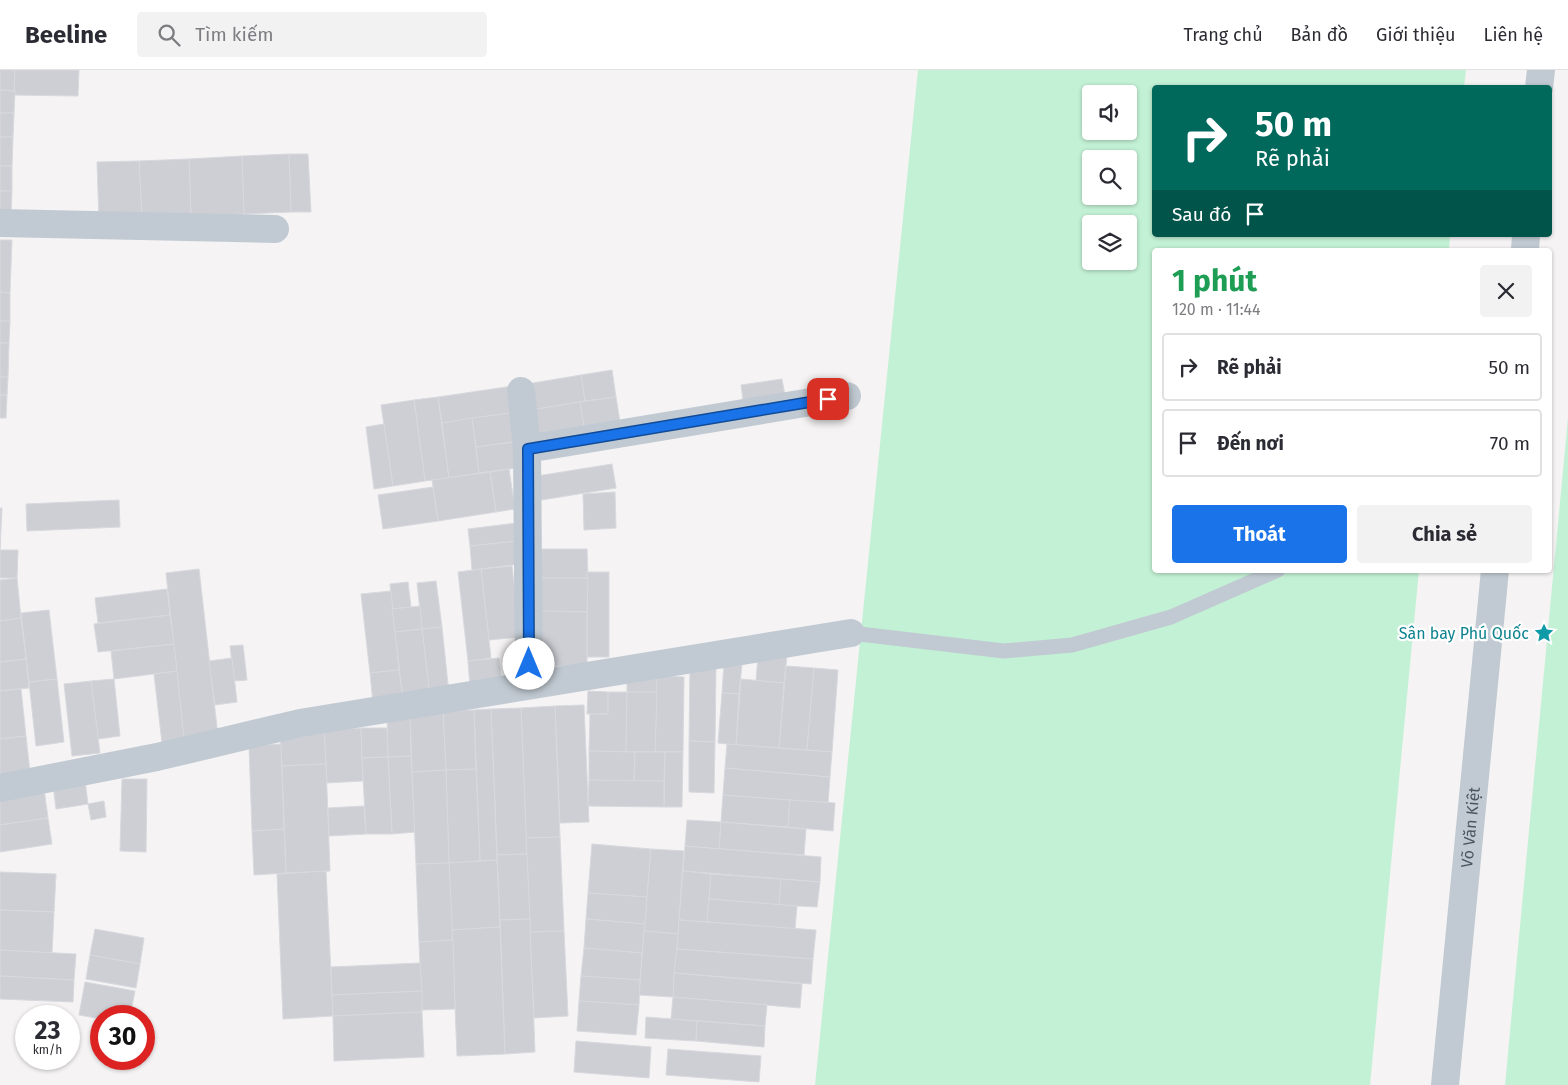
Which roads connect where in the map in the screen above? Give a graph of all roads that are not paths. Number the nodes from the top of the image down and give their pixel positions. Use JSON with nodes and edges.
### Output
{"nodes":[{"id":1,"x":1541,"y":70,"type":"edge"},
{"id":2,"x":1539,"y":85,"type":"edge"},
{"id":3,"x":0,"y":223,"type":"edge"},
{"id":4,"x":275,"y":229,"type":"dead end"},
{"id":5,"x":521,"y":391,"type":"dead end"},
{"id":6,"x":847,"y":396,"type":"dead end"},
{"id":7,"x":528,"y":449,"type":"junction"},
{"id":8,"x":1268,"y":573,"type":"edge"},
{"id":9,"x":1495,"y":573,"type":"edge"},
{"id":10,"x":851,"y":633,"type":"joint"},
{"id":11,"x":530,"y":684,"type":"junction"},
{"id":12,"x":0,"y":788,"type":"edge"},
{"id":13,"x":1444,"y":1085,"type":"edge"}],
"edges":[{"from":1,"to":2,"type":"street"},
{"from":3,"to":4,"type":"street"},
{"from":5,"to":7,"type":"street"},
{"from":6,"to":7,"type":"street"},
{"from":7,"to":11,"type":"street"},
{"from":8,"to":10,"type":"lane"},
{"from":9,"to":13,"type":"street","name":"Võ Văn Kiệt"},
{"from":10,"to":11,"type":"street"},
{"from":11,"to":12,"type":"street"}]}
